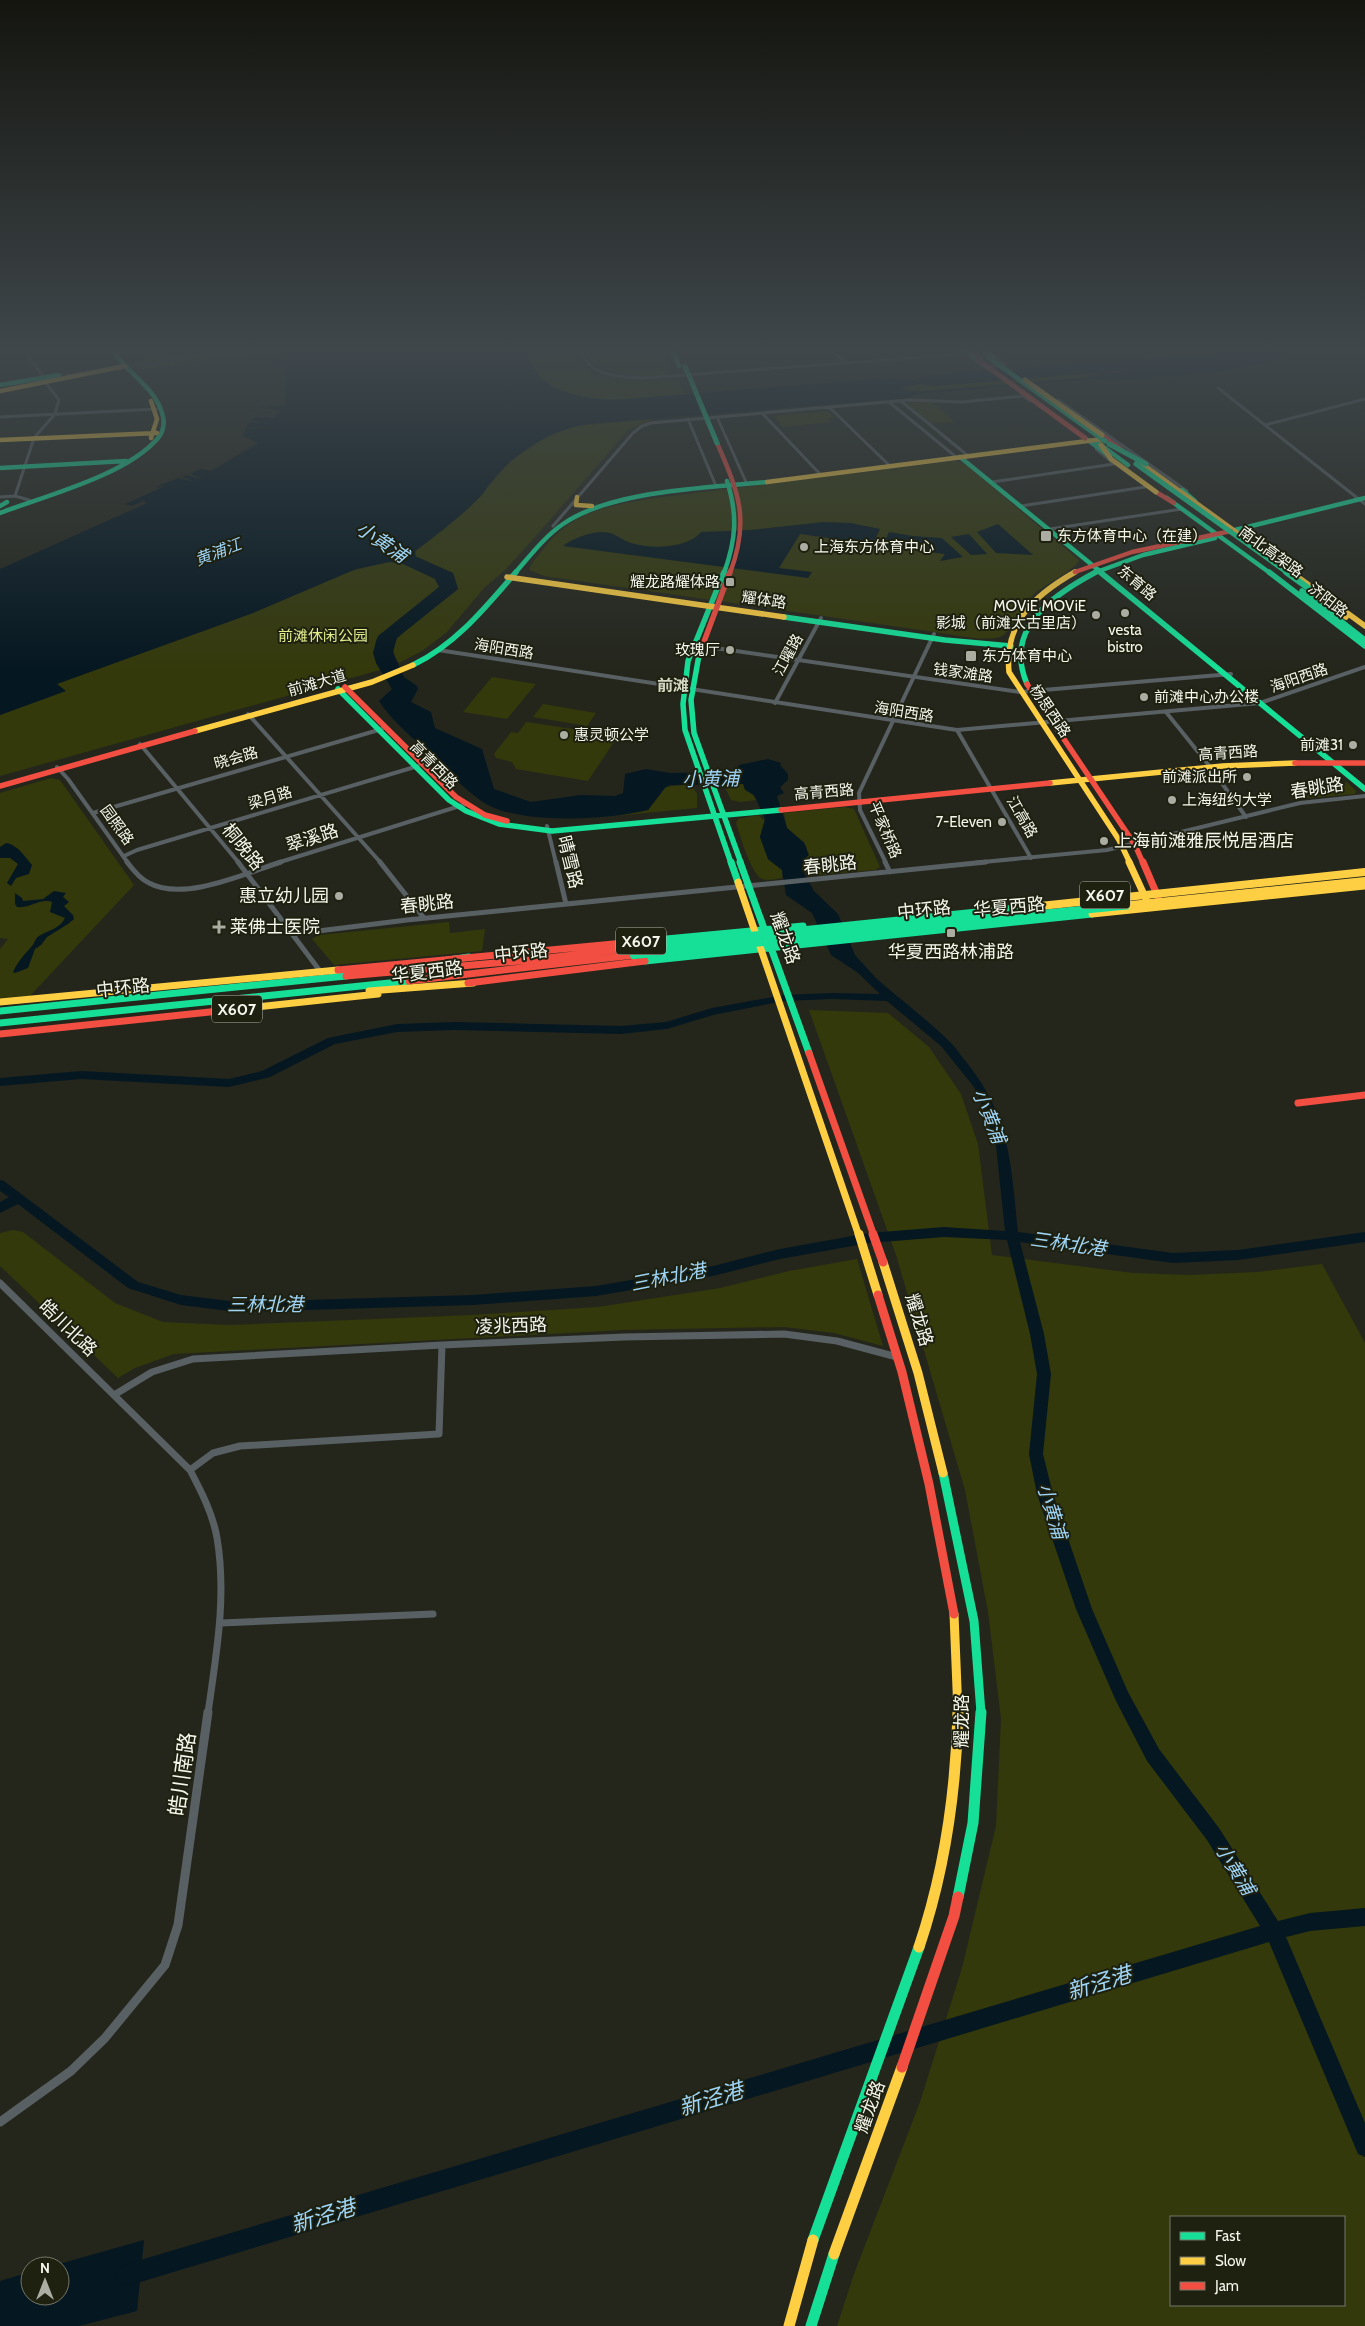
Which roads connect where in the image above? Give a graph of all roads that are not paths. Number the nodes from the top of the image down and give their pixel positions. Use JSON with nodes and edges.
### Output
{"nodes":[{"id":1,"x":28,"y":456,"type":"edge"},
{"id":2,"x":135,"y":456,"type":"edge"},
{"id":3,"x":618,"y":456,"type":"edge"},
{"id":4,"x":703,"y":456,"type":"edge"},
{"id":5,"x":719,"y":456,"type":"edge"},
{"id":6,"x":734,"y":456,"type":"edge"},
{"id":7,"x":802,"y":456,"type":"edge"},
{"id":8,"x":880,"y":456,"type":"edge"},
{"id":9,"x":962,"y":456,"type":"junction"},
{"id":10,"x":966,"y":456,"type":"edge"},
{"id":11,"x":1104,"y":456,"type":"edge"},
{"id":12,"x":1108,"y":456,"type":"edge"},
{"id":13,"x":1110,"y":456,"type":"edge"},
{"id":14,"x":1123,"y":456,"type":"edge"},
{"id":15,"x":1124,"y":456,"type":"edge"},
{"id":16,"x":1126,"y":456,"type":"edge"},
{"id":17,"x":1133,"y":456,"type":"edge"},
{"id":18,"x":1136,"y":456,"type":"edge"},
{"id":19,"x":1304,"y":456,"type":"edge"},
{"id":20,"x":129,"y":461,"type":"junction"},
{"id":21,"x":1114,"y":464,"type":"junction"},
{"id":22,"x":890,"y":465,"type":"junction"},
{"id":23,"x":24,"y":467,"type":"junction"},
{"id":24,"x":0,"y":468,"type":"edge"},
{"id":25,"x":820,"y":474,"type":"junction"},
{"id":26,"x":746,"y":482,"type":"junction"},
{"id":27,"x":994,"y":482,"type":"junction"},
{"id":28,"x":732,"y":485,"type":"junction"},
{"id":29,"x":716,"y":486,"type":"junction"},
{"id":30,"x":1144,"y":487,"type":"junction"},
{"id":31,"x":15,"y":496,"type":"junction"},
{"id":32,"x":31,"y":500,"type":"junction"},
{"id":33,"x":2,"y":501,"type":"edge"},
{"id":34,"x":1363,"y":501,"type":"edge"},
{"id":35,"x":1196,"y":502,"type":"junction"},
{"id":36,"x":1023,"y":506,"type":"junction"},
{"id":37,"x":1178,"y":506,"type":"junction"},
{"id":38,"x":579,"y":508,"type":"junction"},
{"id":39,"x":0,"y":512,"type":"edge"},
{"id":40,"x":554,"y":528,"type":"junction"},
{"id":41,"x":1052,"y":529,"type":"junction"},
{"id":42,"x":1235,"y":530,"type":"junction"},
{"id":43,"x":1217,"y":535,"type":"junction"},
{"id":44,"x":1097,"y":566,"type":"junction"},
{"id":45,"x":510,"y":575,"type":"junction"},
{"id":46,"x":714,"y":604,"type":"junction"},
{"id":47,"x":820,"y":620,"type":"junction"},
{"id":48,"x":1365,"y":626,"type":"edge"},
{"id":49,"x":1365,"y":631,"type":"edge"},
{"id":50,"x":933,"y":636,"type":"junction"},
{"id":51,"x":1365,"y":640,"type":"edge"},
{"id":52,"x":1007,"y":643,"type":"junction"},
{"id":53,"x":1019,"y":644,"type":"junction"},
{"id":54,"x":698,"y":645,"type":"junction"},
{"id":55,"x":1365,"y":646,"type":"edge"},
{"id":56,"x":440,"y":650,"type":"junction"},
{"id":57,"x":798,"y":660,"type":"junction"},
{"id":58,"x":1365,"y":667,"type":"edge"},
{"id":59,"x":1229,"y":674,"type":"junction"},
{"id":60,"x":913,"y":678,"type":"junction"},
{"id":61,"x":343,"y":689,"type":"junction"},
{"id":62,"x":687,"y":689,"type":"junction"},
{"id":63,"x":1032,"y":691,"type":"junction"},
{"id":64,"x":1020,"y":692,"type":"junction"},
{"id":65,"x":1262,"y":702,"type":"junction"},
{"id":66,"x":775,"y":703,"type":"junction"},
{"id":67,"x":1166,"y":712,"type":"junction"},
{"id":68,"x":249,"y":715,"type":"junction"},
{"id":69,"x":892,"y":721,"type":"junction"},
{"id":70,"x":1053,"y":722,"type":"junction"},
{"id":71,"x":1041,"y":724,"type":"junction"},
{"id":72,"x":383,"y":728,"type":"junction"},
{"id":73,"x":957,"y":730,"type":"junction"},
{"id":74,"x":141,"y":745,"type":"junction"},
{"id":75,"x":285,"y":757,"type":"junction"},
{"id":76,"x":1365,"y":759,"type":"edge"},
{"id":77,"x":1334,"y":761,"type":"junction"},
{"id":78,"x":1365,"y":764,"type":"edge"},
{"id":79,"x":420,"y":765,"type":"junction"},
{"id":80,"x":1209,"y":766,"type":"junction"},
{"id":81,"x":58,"y":768,"type":"junction"},
{"id":82,"x":1090,"y":777,"type":"junction"},
{"id":83,"x":1078,"y":778,"type":"junction"},
{"id":84,"x":0,"y":784,"type":"edge"},
{"id":85,"x":1365,"y":784,"type":"edge"},
{"id":86,"x":990,"y":787,"type":"junction"},
{"id":87,"x":178,"y":788,"type":"junction"},
{"id":88,"x":1365,"y":789,"type":"edge"},
{"id":89,"x":320,"y":795,"type":"junction"},
{"id":90,"x":1365,"y":796,"type":"edge"},
{"id":91,"x":858,"y":800,"type":"junction"},
{"id":92,"x":462,"y":805,"type":"junction"},
{"id":93,"x":93,"y":813,"type":"junction"},
{"id":94,"x":718,"y":814,"type":"junction"},
{"id":95,"x":1246,"y":817,"type":"junction"},
{"id":96,"x":211,"y":828,"type":"junction"},
{"id":97,"x":547,"y":829,"type":"junction"},
{"id":98,"x":359,"y":837,"type":"junction"},
{"id":99,"x":1135,"y":845,"type":"junction"},
{"id":100,"x":1123,"y":848,"type":"junction"},
{"id":101,"x":124,"y":856,"type":"junction"},
{"id":102,"x":1031,"y":858,"type":"junction"},
{"id":103,"x":1365,"y":870,"type":"edge"},
{"id":104,"x":890,"y":872,"type":"junction"},
{"id":105,"x":247,"y":873,"type":"junction"},
{"id":106,"x":1365,"y":881,"type":"edge"},
{"id":107,"x":749,"y":886,"type":"junction"},
{"id":108,"x":1365,"y":886,"type":"edge"},
{"id":109,"x":739,"y":887,"type":"junction"},
{"id":110,"x":1355,"y":887,"type":"junction"},
{"id":111,"x":164,"y":888,"type":"joint"},
{"id":112,"x":1155,"y":890,"type":"junction"},
{"id":113,"x":1143,"y":891,"type":"junction"},
{"id":114,"x":1243,"y":893,"type":"junction"},
{"id":115,"x":566,"y":904,"type":"junction"},
{"id":116,"x":1161,"y":908,"type":"junction"},
{"id":117,"x":1149,"y":910,"type":"junction"},
{"id":118,"x":424,"y":918,"type":"junction"},
{"id":119,"x":764,"y":929,"type":"junction"},
{"id":120,"x":754,"y":930,"type":"junction"},
{"id":121,"x":294,"y":934,"type":"junction"},
{"id":122,"x":771,"y":948,"type":"junction"},
{"id":123,"x":761,"y":949,"type":"junction"},
{"id":124,"x":469,"y":957,"type":"junction"},
{"id":125,"x":532,"y":964,"type":"junction"},
{"id":126,"x":487,"y":969,"type":"junction"},
{"id":127,"x":320,"y":971,"type":"junction"},
{"id":128,"x":316,"y":981,"type":"junction"},
{"id":129,"x":474,"y":982,"type":"junction"},
{"id":130,"x":304,"y":996,"type":"junction"},
{"id":131,"x":0,"y":1002,"type":"edge"},
{"id":132,"x":0,"y":1011,"type":"edge"},
{"id":133,"x":0,"y":1017,"type":"edge"},
{"id":134,"x":0,"y":1023,"type":"edge"},
{"id":135,"x":0,"y":1028,"type":"edge"},
{"id":136,"x":0,"y":1034,"type":"edge"},
{"id":137,"x":1365,"y":1095,"type":"edge"},
{"id":138,"x":1298,"y":1103,"type":"dead end"},
{"id":139,"x":0,"y":1283,"type":"edge"},
{"id":140,"x":442,"y":1345,"type":"junction"},
{"id":141,"x":897,"y":1357,"type":"junction"},
{"id":142,"x":915,"y":1363,"type":"junction"},
{"id":143,"x":114,"y":1395,"type":"junction"},
{"id":144,"x":190,"y":1470,"type":"junction"},
{"id":145,"x":433,"y":1614,"type":"dead end"},
{"id":146,"x":221,"y":1623,"type":"junction"},
{"id":147,"x":0,"y":2122,"type":"edge"},
{"id":148,"x":789,"y":2326,"type":"edge"},
{"id":149,"x":811,"y":2326,"type":"edge"}],
"edges":[{"from":1,"to":23,"type":"street"},
{"from":2,"to":20,"type":"main road"},
{"from":3,"to":38,"type":"street"},
{"from":4,"to":29,"type":"street"},
{"from":5,"to":28,"type":"main road","name":"耀龙路"},
{"from":6,"to":26,"type":"street"},
{"from":7,"to":25,"type":"street"},
{"from":8,"to":22,"type":"street"},
{"from":9,"to":10,"type":"main road"},
{"from":9,"to":22,"type":"main road"},
{"from":9,"to":27,"type":"main road","name":"东育路"},
{"from":11,"to":21,"type":"street"},
{"from":12,"to":37,"type":"main road","name":"济阳路"},
{"from":13,"to":37,"type":"main road","bridge":true},
{"from":14,"to":51,"type":"main road","name":"南北高架路"},
{"from":15,"to":49,"type":"main road","name":"南北高架路","bridge":true},
{"from":16,"to":35,"type":"main road","name":"济阳路"},
{"from":17,"to":35,"type":"main road","bridge":true},
{"from":18,"to":35,"type":"street"},
{"from":19,"to":34,"type":"street"},
{"from":20,"to":23,"type":"main road"},
{"from":20,"to":32,"type":"main road"},
{"from":21,"to":27,"type":"street"},
{"from":21,"to":30,"type":"street"},
{"from":22,"to":25,"type":"main road"},
{"from":23,"to":24,"type":"main road"},
{"from":23,"to":31,"type":"street"},
{"from":25,"to":26,"type":"main road"},
{"from":25,"to":28,"type":"main road"},
{"from":26,"to":28,"type":"main road"},
{"from":27,"to":36,"type":"main road","name":"东育路"},
{"from":28,"to":29,"type":"main road"},
{"from":28,"to":38,"type":"main road","name":"前滩大道"},
{"from":28,"to":46,"type":"main road","name":"耀龙路"},
{"from":29,"to":38,"type":"main road"},
{"from":30,"to":36,"type":"street"},
{"from":30,"to":37,"type":"street"},
{"from":31,"to":32,"type":"street"},
{"from":31,"to":33,"type":"street"},
{"from":32,"to":39,"type":"main road"},
{"from":34,"to":42,"type":"main road"},
{"from":35,"to":42,"type":"main road","name":"济阳路"},
{"from":36,"to":41,"type":"main road","name":"东育路"},
{"from":37,"to":41,"type":"street"},
{"from":37,"to":43,"type":"main road","name":"济阳路"},
{"from":38,"to":40,"type":"main road"},
{"from":38,"to":40,"type":"main road","name":"前滩大道"},
{"from":40,"to":45,"type":"main road","name":"前滩大道"},
{"from":41,"to":44,"type":"main road","name":"东育路"},
{"from":42,"to":43,"type":"main road"},
{"from":42,"to":48,"type":"main road","name":"济阳路"},
{"from":43,"to":44,"type":"main road"},
{"from":43,"to":55,"type":"main road","name":"济阳路"},
{"from":44,"to":52,"type":"main road"},
{"from":44,"to":53,"type":"main road"},
{"from":44,"to":59,"type":"main road","name":"东育路"},
{"from":45,"to":46,"type":"main road","name":"耀体路"},
{"from":45,"to":56,"type":"main road","name":"前滩大道"},
{"from":46,"to":47,"type":"main road","name":"耀体路"},
{"from":46,"to":54,"type":"main road","name":"耀龙路"},
{"from":47,"to":50,"type":"main road","name":"耀体路"},
{"from":47,"to":57,"type":"street","name":"江曜路"},
{"from":50,"to":52,"type":"main road","name":"耀体路"},
{"from":50,"to":60,"type":"street","name":"平家桥路"},
{"from":52,"to":53,"type":"main road","name":"耀体路"},
{"from":52,"to":64,"type":"main road","name":"杨思西路"},
{"from":53,"to":63,"type":"main road","name":"杨思西路"},
{"from":54,"to":57,"type":"street","name":"钱家滩路"},
{"from":54,"to":62,"type":"main road","name":"耀龙路"},
{"from":56,"to":61,"type":"main road","name":"前滩大道"},
{"from":56,"to":62,"type":"street","name":"海阳西路"},
{"from":57,"to":60,"type":"street","name":"钱家滩路"},
{"from":57,"to":66,"type":"street","name":"江曜路"},
{"from":58,"to":65,"type":"street","name":"海阳西路"},
{"from":59,"to":63,"type":"street","name":"钱家滩路"},
{"from":59,"to":65,"type":"main road","name":"东育路"},
{"from":60,"to":64,"type":"street","name":"钱家滩路"},
{"from":60,"to":69,"type":"street","name":"平家桥路"},
{"from":61,"to":68,"type":"main road","name":"前滩大道"},
{"from":61,"to":72,"type":"main road","name":"高青西路"},
{"from":62,"to":66,"type":"street","name":"海阳西路"},
{"from":62,"to":94,"type":"main road","name":"耀龙路"},
{"from":62,"to":94,"type":"main road","name":"耀龙路"},
{"from":63,"to":64,"type":"street","name":"钱家滩路"},
{"from":63,"to":70,"type":"main road","name":"杨思西路"},
{"from":64,"to":71,"type":"main road","name":"杨思西路"},
{"from":65,"to":67,"type":"street","name":"海阳西路"},
{"from":65,"to":77,"type":"main road","name":"东育路"},
{"from":66,"to":69,"type":"street","name":"海阳西路"},
{"from":67,"to":70,"type":"street","name":"海阳西路"},
{"from":67,"to":80,"type":"street"},
{"from":68,"to":74,"type":"main road","name":"前滩大道"},
{"from":68,"to":75,"type":"street"},
{"from":69,"to":73,"type":"street","name":"海阳西路"},
{"from":69,"to":91,"type":"street","name":"平家桥路"},
{"from":70,"to":71,"type":"street","name":"海阳西路"},
{"from":70,"to":82,"type":"main road","name":"杨思西路"},
{"from":71,"to":73,"type":"street","name":"海阳西路"},
{"from":71,"to":83,"type":"main road","name":"杨思西路"},
{"from":72,"to":75,"type":"street","name":"晓会路"},
{"from":72,"to":79,"type":"main road","name":"高青西路"},
{"from":73,"to":86,"type":"street","name":"江高路"},
{"from":74,"to":81,"type":"main road","name":"前滩大道"},
{"from":74,"to":87,"type":"street","name":"桐晚路"},
{"from":75,"to":87,"type":"street","name":"晓会路"},
{"from":75,"to":89,"type":"street"},
{"from":76,"to":77,"type":"main road","name":"高青西路"},
{"from":77,"to":78,"type":"main road","name":"高青西路"},
{"from":77,"to":80,"type":"main road","name":"高青西路"},
{"from":77,"to":85,"type":"main road","name":"东育路"},
{"from":77,"to":88,"type":"main road","name":"东育路"},
{"from":79,"to":89,"type":"street","name":"梁月路"},
{"from":79,"to":92,"type":"main road","name":"高青西路"},
{"from":80,"to":82,"type":"main road","name":"高青西路"},
{"from":80,"to":95,"type":"street"},
{"from":81,"to":84,"type":"main road","name":"前滩大道"},
{"from":81,"to":93,"type":"street","name":"园照路"},
{"from":82,"to":83,"type":"main road","name":"高青西路"},
{"from":82,"to":99,"type":"main road","name":"杨思西路"},
{"from":83,"to":86,"type":"main road","name":"高青西路"},
{"from":83,"to":100,"type":"main road","name":"杨思西路"},
{"from":86,"to":91,"type":"main road","name":"高青西路"},
{"from":86,"to":102,"type":"street","name":"江高路"},
{"from":87,"to":93,"type":"street","name":"晓会路"},
{"from":87,"to":96,"type":"street","name":"桐晚路"},
{"from":89,"to":96,"type":"street","name":"梁月路"},
{"from":89,"to":98,"type":"street"},
{"from":90,"to":95,"type":"street","name":"春眺路"},
{"from":91,"to":94,"type":"main road","name":"高青西路"},
{"from":91,"to":104,"type":"street","name":"平家桥路"},
{"from":92,"to":97,"type":"main road","name":"高青西路"},
{"from":92,"to":98,"type":"street","name":"翠溪路"},
{"from":93,"to":101,"type":"street","name":"园照路"},
{"from":94,"to":97,"type":"main road","name":"高青西路"},
{"from":94,"to":107,"type":"main road","name":"耀龙路"},
{"from":94,"to":109,"type":"main road","name":"耀龙路"},
{"from":95,"to":99,"type":"street","name":"春眺路"},
{"from":96,"to":101,"type":"street","name":"梁月路"},
{"from":96,"to":105,"type":"street","name":"桐晚路"},
{"from":97,"to":115,"type":"street","name":"晴雪路"},
{"from":98,"to":105,"type":"street","name":"翠溪路"},
{"from":98,"to":118,"type":"street"},
{"from":99,"to":100,"type":"street","name":"春眺路"},
{"from":99,"to":112,"type":"main road","name":"杨思西路"},
{"from":100,"to":102,"type":"street","name":"春眺路"},
{"from":100,"to":113,"type":"main road","name":"杨思西路"},
{"from":101,"to":111,"type":"street","name":"园照路"},
{"from":102,"to":104,"type":"street","name":"春眺路"},
{"from":103,"to":112,"type":"main road","name":"华夏西路","number":"X607"},
{"from":103,"to":125,"type":"main road","name":"中环路","bridge":true},
{"from":104,"to":107,"type":"street","name":"春眺路"},
{"from":105,"to":111,"type":"street","name":"翠溪路"},
{"from":105,"to":121,"type":"street","name":"桐晚路"},
{"from":106,"to":114,"type":"main road","name":"中环路","bridge":true},
{"from":107,"to":109,"type":"street","name":"春眺路"},
{"from":107,"to":119,"type":"main road","name":"耀龙路"},
{"from":108,"to":110,"type":"main road"},
{"from":109,"to":115,"type":"street","name":"春眺路"},
{"from":109,"to":120,"type":"main road","name":"耀龙路"},
{"from":110,"to":114,"type":"main road","bridge":true},
{"from":110,"to":116,"type":"main road","name":"华夏西路","number":"X607"},
{"from":112,"to":113,"type":"main road","name":"华夏西路","number":"X607"},
{"from":112,"to":116,"type":"main road","name":"杨思西路"},
{"from":113,"to":117,"type":"main road","name":"杨思西路"},
{"from":113,"to":119,"type":"main road","name":"华夏西路","number":"X607"},
{"from":114,"to":125,"type":"main road","name":"中环路","bridge":true},
{"from":115,"to":118,"type":"street","name":"春眺路"},
{"from":116,"to":117,"type":"main road","name":"华夏西路","number":"X607"},
{"from":117,"to":122,"type":"main road","name":"华夏西路","number":"X607"},
{"from":118,"to":121,"type":"street","name":"春眺路"},
{"from":119,"to":120,"type":"main road","name":"华夏西路","number":"X607"},
{"from":119,"to":122,"type":"main road","name":"耀龙路"},
{"from":120,"to":123,"type":"main road","name":"耀龙路"},
{"from":120,"to":124,"type":"main road","name":"华夏西路","number":"X607"},
{"from":121,"to":127,"type":"street","name":"桐晚路"},
{"from":122,"to":123,"type":"main road","name":"华夏西路","number":"X607"},
{"from":122,"to":142,"type":"main road","name":"耀龙路"},
{"from":123,"to":129,"type":"main road","name":"华夏西路","number":"X607"},
{"from":123,"to":141,"type":"main road","name":"耀龙路"},
{"from":124,"to":127,"type":"main road","name":"华夏西路","number":"X607"},
{"from":124,"to":128,"type":"main road"},
{"from":125,"to":126,"type":"main road","name":"中环路"},
{"from":126,"to":128,"type":"main road","name":"中环路"},
{"from":126,"to":130,"type":"main road","name":"中环路"},
{"from":126,"to":133,"type":"main road","name":"中环路"},
{"from":126,"to":134,"type":"main road","name":"中环路"},
{"from":127,"to":131,"type":"main road","name":"华夏西路","number":"X607"},
{"from":128,"to":132,"type":"main road","name":"中环路"},
{"from":129,"to":130,"type":"main road"},
{"from":129,"to":136,"type":"main road","name":"华夏西路","number":"X607"},
{"from":130,"to":135,"type":"main road","name":"中环路"},
{"from":137,"to":138,"type":"main road"},
{"from":139,"to":143,"type":"street","name":"皓川北路"},
{"from":140,"to":141,"type":"street","name":"凌兆西路"},
{"from":140,"to":143,"type":"street","name":"凌兆西路"},
{"from":140,"to":144,"type":"street"},
{"from":141,"to":142,"type":"main road","name":"凌兆西路"},
{"from":141,"to":148,"type":"main road","name":"耀龙路"},
{"from":142,"to":149,"type":"main road","name":"耀龙路"},
{"from":143,"to":144,"type":"street","name":"皓川南路"},
{"from":144,"to":146,"type":"street","name":"皓川南路"},
{"from":145,"to":146,"type":"street"},
{"from":146,"to":147,"type":"street","name":"皓川南路"}]}
